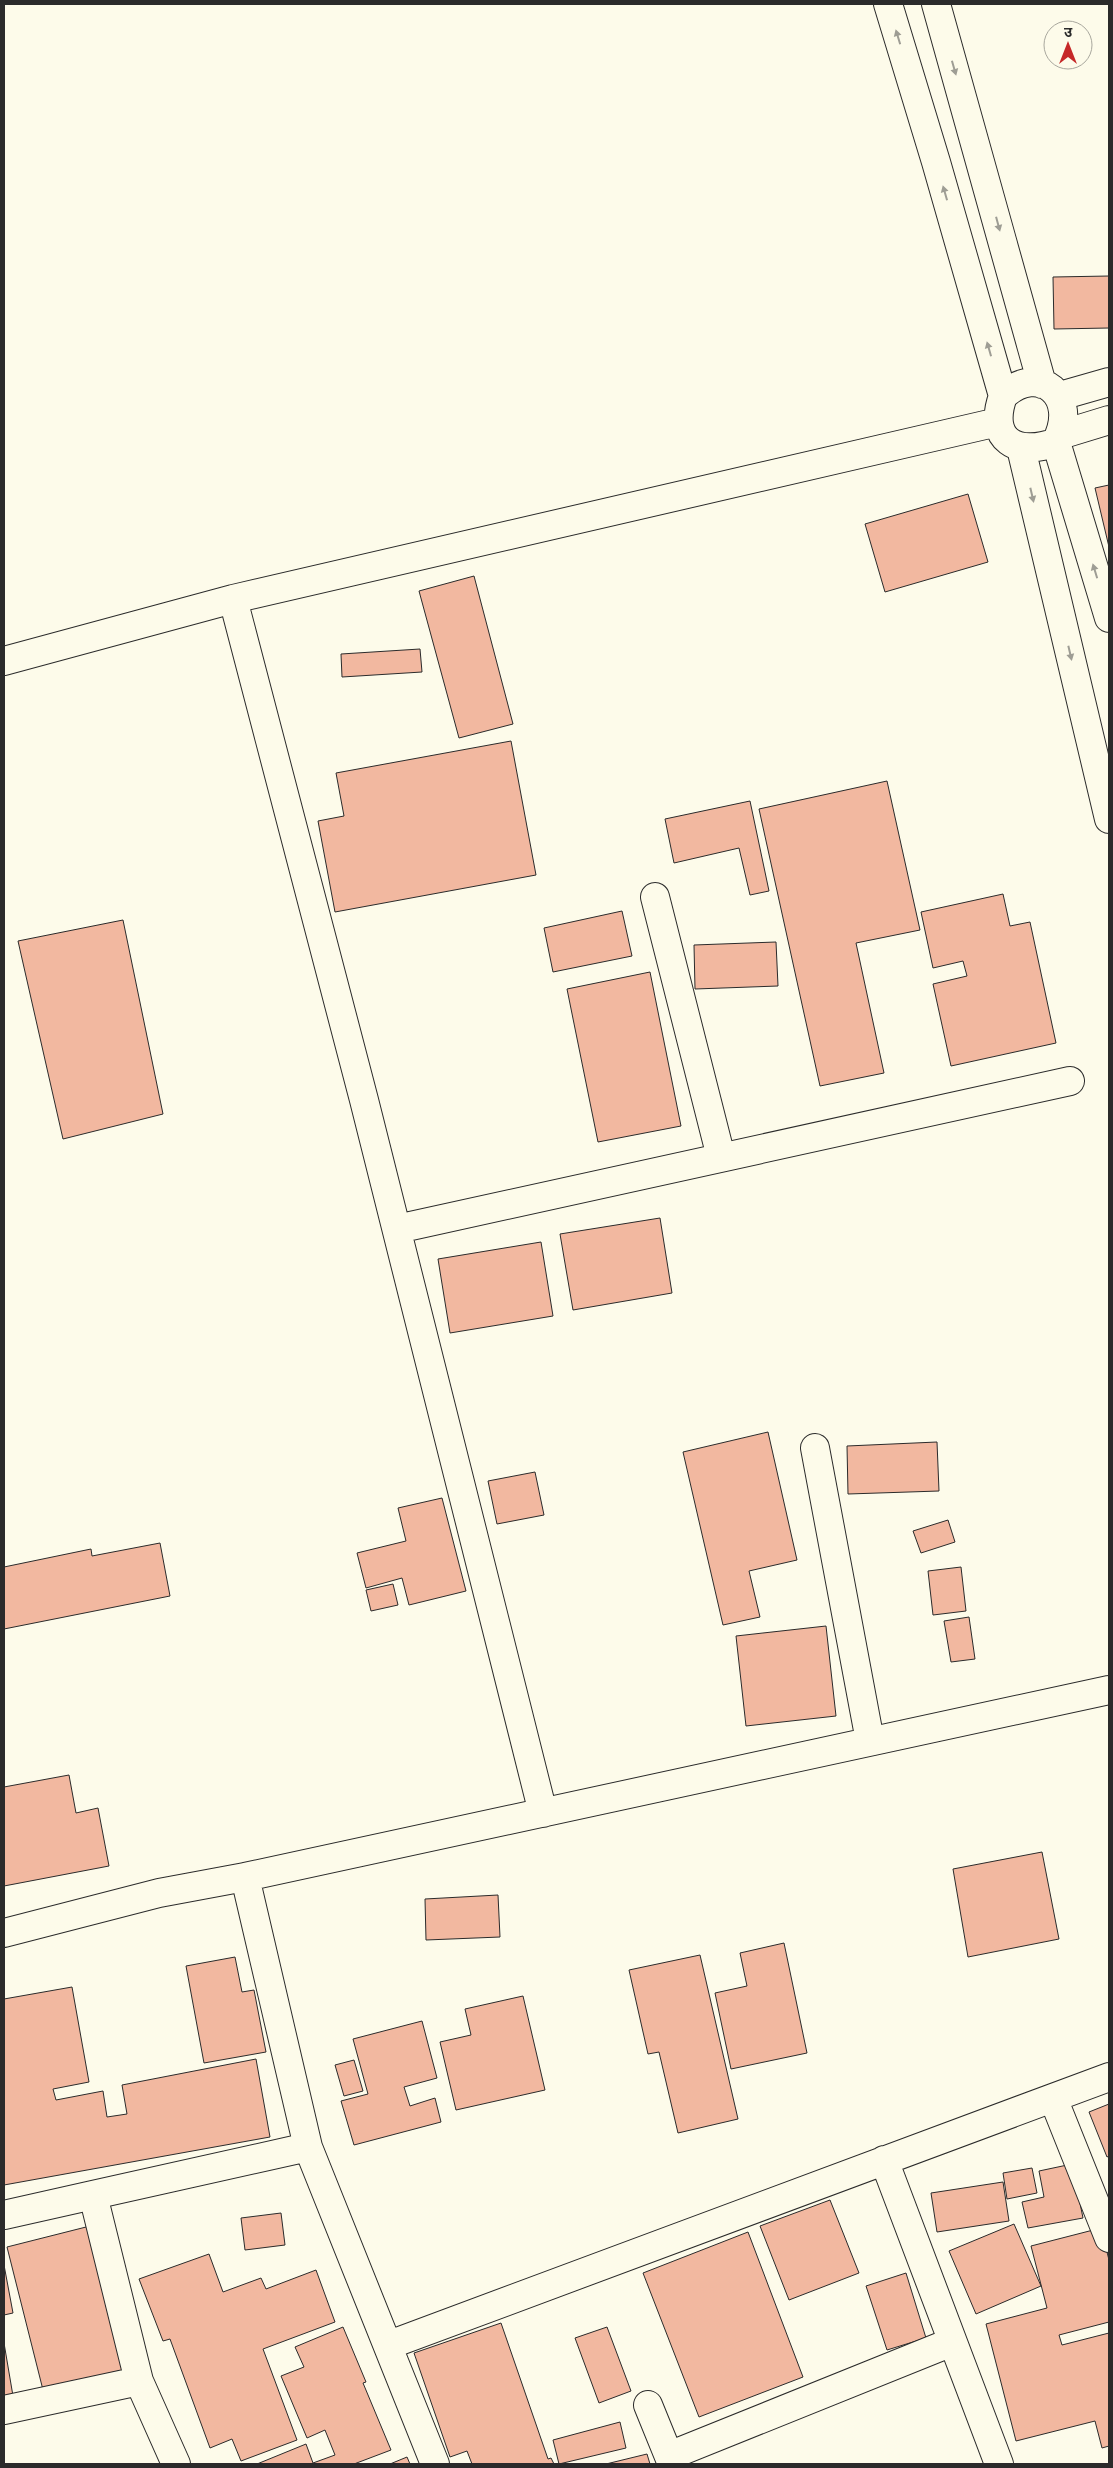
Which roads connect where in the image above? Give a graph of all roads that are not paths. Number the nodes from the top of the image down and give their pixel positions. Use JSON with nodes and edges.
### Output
{"nodes":[{"id":1,"x":888,"y":4,"type":"edge"},
{"id":2,"x":936,"y":4,"type":"edge"},
{"id":3,"x":1109,"y":382,"type":"edge"},
{"id":4,"x":1051,"y":390,"type":"junction"},
{"id":5,"x":1000,"y":409,"type":"junction"},
{"id":6,"x":1109,"y":420,"type":"edge"},
{"id":7,"x":1058,"y":438,"type":"junction"},
{"id":8,"x":1020,"y":448,"type":"junction"},
{"id":9,"x":233,"y":599,"type":"junction"},
{"id":10,"x":1109,"y":618,"type":"edge"},
{"id":11,"x":4,"y":661,"type":"edge"},
{"id":12,"x":1109,"y":819,"type":"edge"},
{"id":13,"x":655,"y":896,"type":"dead end"},
{"id":14,"x":1070,"y":1081,"type":"dead end"},
{"id":15,"x":721,"y":1157,"type":"junction"},
{"id":16,"x":397,"y":1228,"type":"junction"},
{"id":17,"x":814,"y":1448,"type":"dead end"},
{"id":18,"x":1109,"y":1690,"type":"edge"},
{"id":19,"x":870,"y":1741,"type":"junction"},
{"id":20,"x":543,"y":1813,"type":"junction"},
{"id":21,"x":245,"y":1877,"type":"junction"},
{"id":22,"x":4,"y":1933,"type":"edge"},
{"id":23,"x":1109,"y":2077,"type":"edge"},
{"id":24,"x":1053,"y":2098,"type":"junction"},
{"id":25,"x":308,"y":2147,"type":"junction"},
{"id":26,"x":884,"y":2160,"type":"junction"},
{"id":27,"x":93,"y":2196,"type":"junction"},
{"id":28,"x":4,"y":2215,"type":"edge"},
{"id":29,"x":1109,"y":2238,"type":"edge"},
{"id":30,"x":952,"y":2342,"type":"junction"},
{"id":31,"x":389,"y":2345,"type":"junction"},
{"id":32,"x":140,"y":2381,"type":"junction"},
{"id":33,"x":648,"y":2405,"type":"dead end"},
{"id":34,"x":4,"y":2410,"type":"edge"},
{"id":35,"x":670,"y":2460,"type":"edge"},
{"id":36,"x":176,"y":2464,"type":"edge"},
{"id":37,"x":435,"y":2464,"type":"edge"},
{"id":38,"x":999,"y":2464,"type":"edge"}],
"edges":[{"from":5,"to":1,"type":"street","one_way":true},
{"from":2,"to":4,"type":"street","one_way":true},
{"from":3,"to":4,"type":"street"},
{"from":4,"to":5,"type":"street"},
{"from":4,"to":7,"type":"street"},
{"from":5,"to":8,"type":"street"},
{"from":5,"to":9,"type":"street"},
{"from":6,"to":7,"type":"street"},
{"from":7,"to":8,"type":"street"},
{"from":10,"to":7,"type":"street","one_way":true},
{"from":8,"to":12,"type":"street","one_way":true},
{"from":9,"to":11,"type":"street"},
{"from":9,"to":16,"type":"street"},
{"from":13,"to":15,"type":"street"},
{"from":14,"to":15,"type":"street"},
{"from":15,"to":16,"type":"street"},
{"from":16,"to":20,"type":"street"},
{"from":17,"to":19,"type":"street"},
{"from":18,"to":19,"type":"street"},
{"from":19,"to":20,"type":"street"},
{"from":20,"to":21,"type":"street"},
{"from":21,"to":22,"type":"street"},
{"from":21,"to":25,"type":"street"},
{"from":23,"to":24,"type":"street"},
{"from":24,"to":26,"type":"street"},
{"from":24,"to":29,"type":"street"},
{"from":25,"to":27,"type":"street"},
{"from":25,"to":31,"type":"street"},
{"from":26,"to":30,"type":"street"},
{"from":26,"to":31,"type":"street"},
{"from":27,"to":28,"type":"street"},
{"from":27,"to":32,"type":"street"},
{"from":30,"to":35,"type":"street"},
{"from":30,"to":38,"type":"street"},
{"from":31,"to":37,"type":"street"},
{"from":32,"to":34,"type":"street"},
{"from":32,"to":36,"type":"street"},
{"from":33,"to":35,"type":"street"}]}
